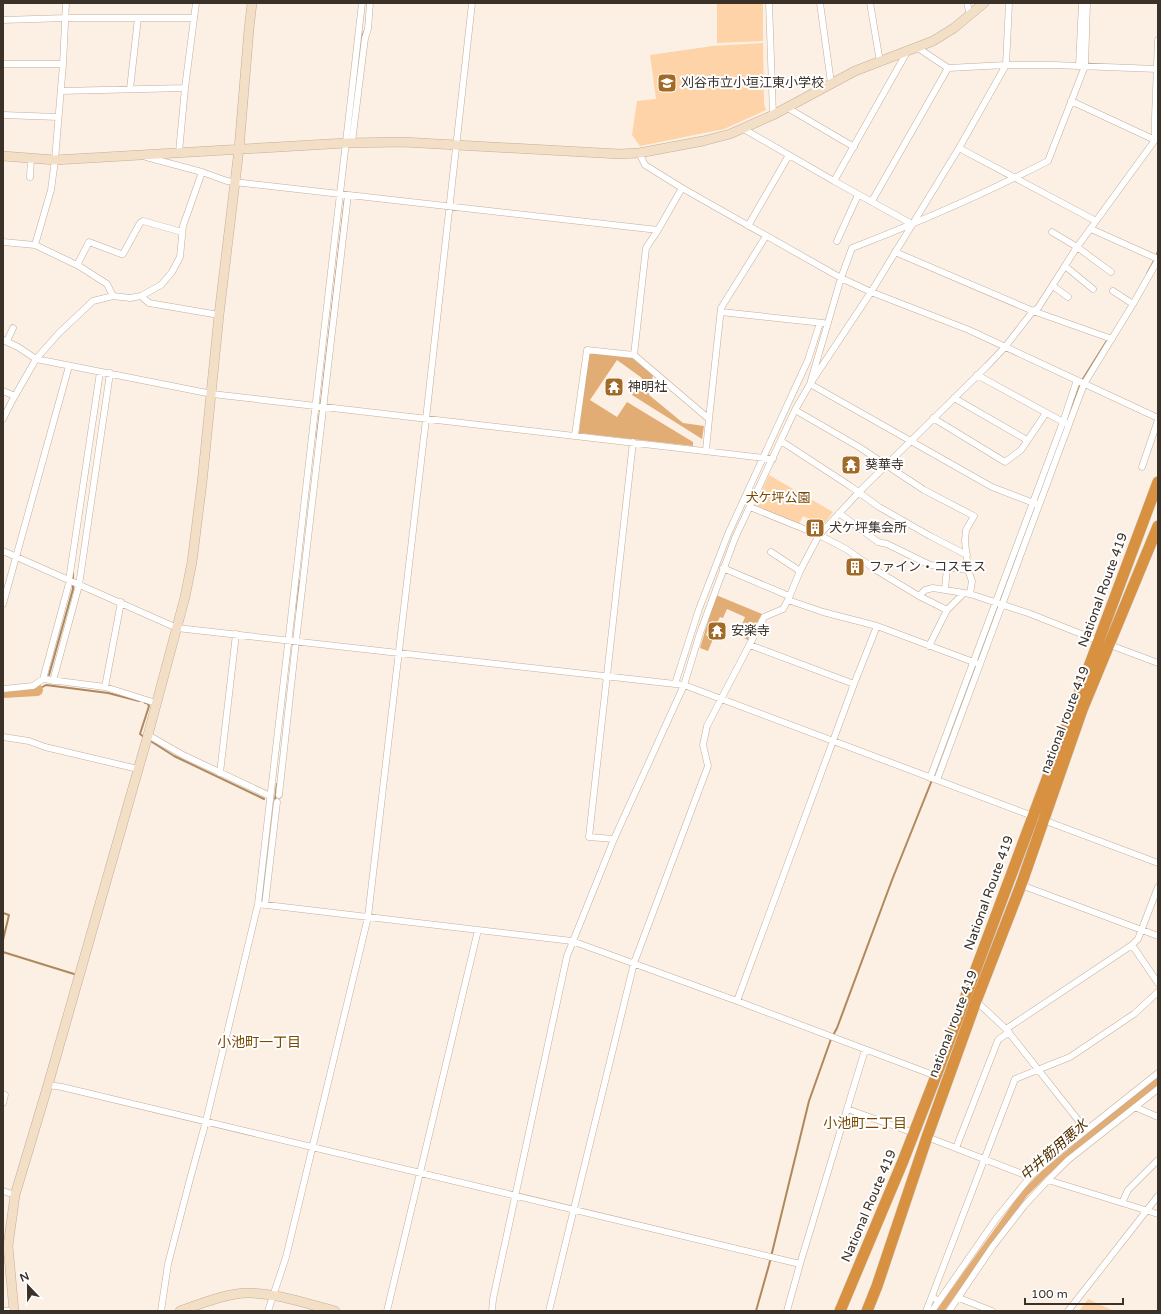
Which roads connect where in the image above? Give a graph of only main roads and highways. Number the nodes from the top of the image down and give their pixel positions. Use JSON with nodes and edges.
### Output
{"nodes":[{"id":1,"x":1158,"y":482,"type":"edge"},
{"id":2,"x":1158,"y":526,"type":"edge"},
{"id":3,"x":1038,"y":818,"type":"junction"},
{"id":4,"x":840,"y":1311,"type":"edge"},
{"id":5,"x":867,"y":1311,"type":"edge"}],
"edges":[{"from":1,"to":3,"type":"highway","name":"National Route 419"},
{"from":2,"to":3,"type":"highway","name":"national route 419"},
{"from":3,"to":4,"type":"highway","name":"National Route 419"},
{"from":3,"to":5,"type":"highway","name":"national route 419"}]}
